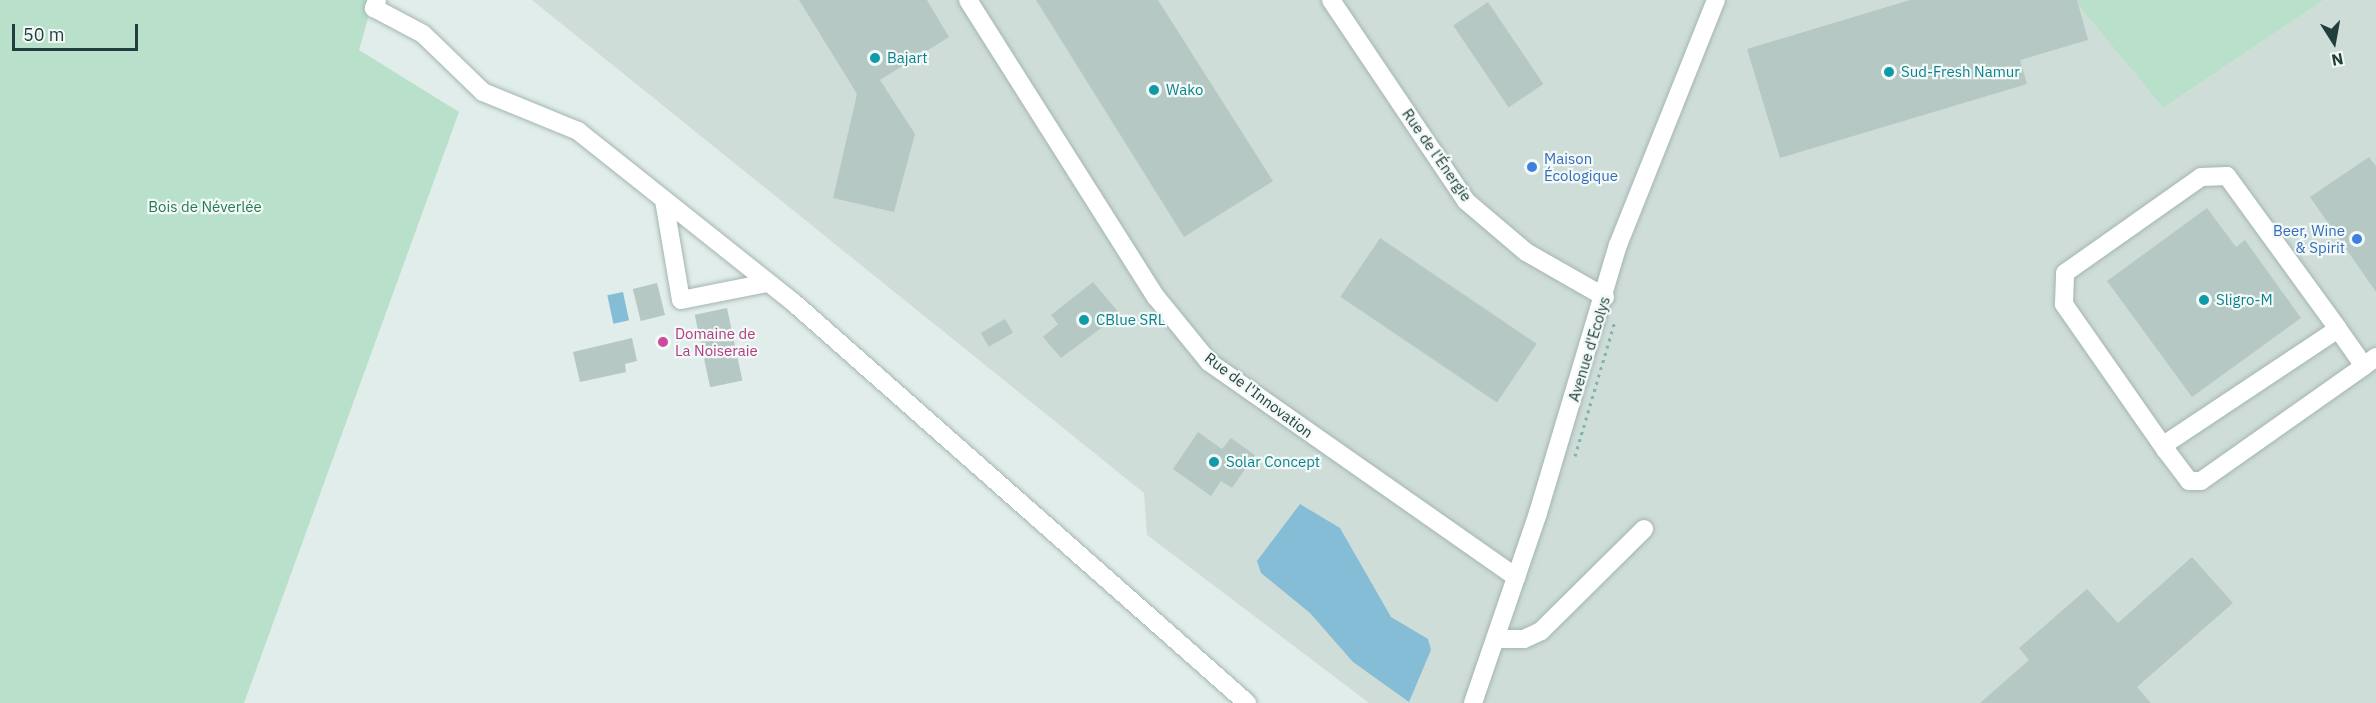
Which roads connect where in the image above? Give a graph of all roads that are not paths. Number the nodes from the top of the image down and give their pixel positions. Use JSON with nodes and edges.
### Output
{"nodes":[{"id":1,"x":357,"y":0,"type":"edge"},
{"id":2,"x":968,"y":0,"type":"edge"},
{"id":3,"x":1331,"y":0,"type":"edge"},
{"id":4,"x":1716,"y":0,"type":"edge"},
{"id":5,"x":375,"y":4,"type":"edge"},
{"id":6,"x":664,"y":200,"type":"junction"},
{"id":7,"x":767,"y":282,"type":"junction"},
{"id":8,"x":1605,"y":297,"type":"junction"},
{"id":9,"x":2338,"y":329,"type":"junction"},
{"id":10,"x":2370,"y":362,"type":"edge"},
{"id":11,"x":2165,"y":449,"type":"junction"},
{"id":12,"x":1644,"y":530,"type":"dead end"},
{"id":13,"x":1516,"y":577,"type":"junction"},
{"id":14,"x":1495,"y":639,"type":"junction"},
{"id":15,"x":1247,"y":703,"type":"edge"},
{"id":16,"x":1473,"y":703,"type":"edge"}],
"edges":[{"from":1,"to":5,"type":"street"},
{"from":2,"to":13,"type":"street","name":"Rue de l'Innovation"},
{"from":3,"to":8,"type":"street","name":"Rue de l'Énergie"},
{"from":4,"to":8,"type":"street","name":"Avenue d'Ecolys"},
{"from":5,"to":6,"type":"street"},
{"from":6,"to":7,"type":"street"},
{"from":6,"to":7,"type":"street"},
{"from":7,"to":15,"type":"street"},
{"from":8,"to":13,"type":"street","name":"Avenue d'Ecolys"},
{"from":9,"to":10,"type":"street"},
{"from":9,"to":11,"type":"street"},
{"from":9,"to":11,"type":"street"},
{"from":10,"to":11,"type":"street"},
{"from":12,"to":14,"type":"street"},
{"from":13,"to":14,"type":"street","name":"Avenue d'Ecolys"},
{"from":14,"to":16,"type":"street","name":"Avenue d'Ecolys"}]}
